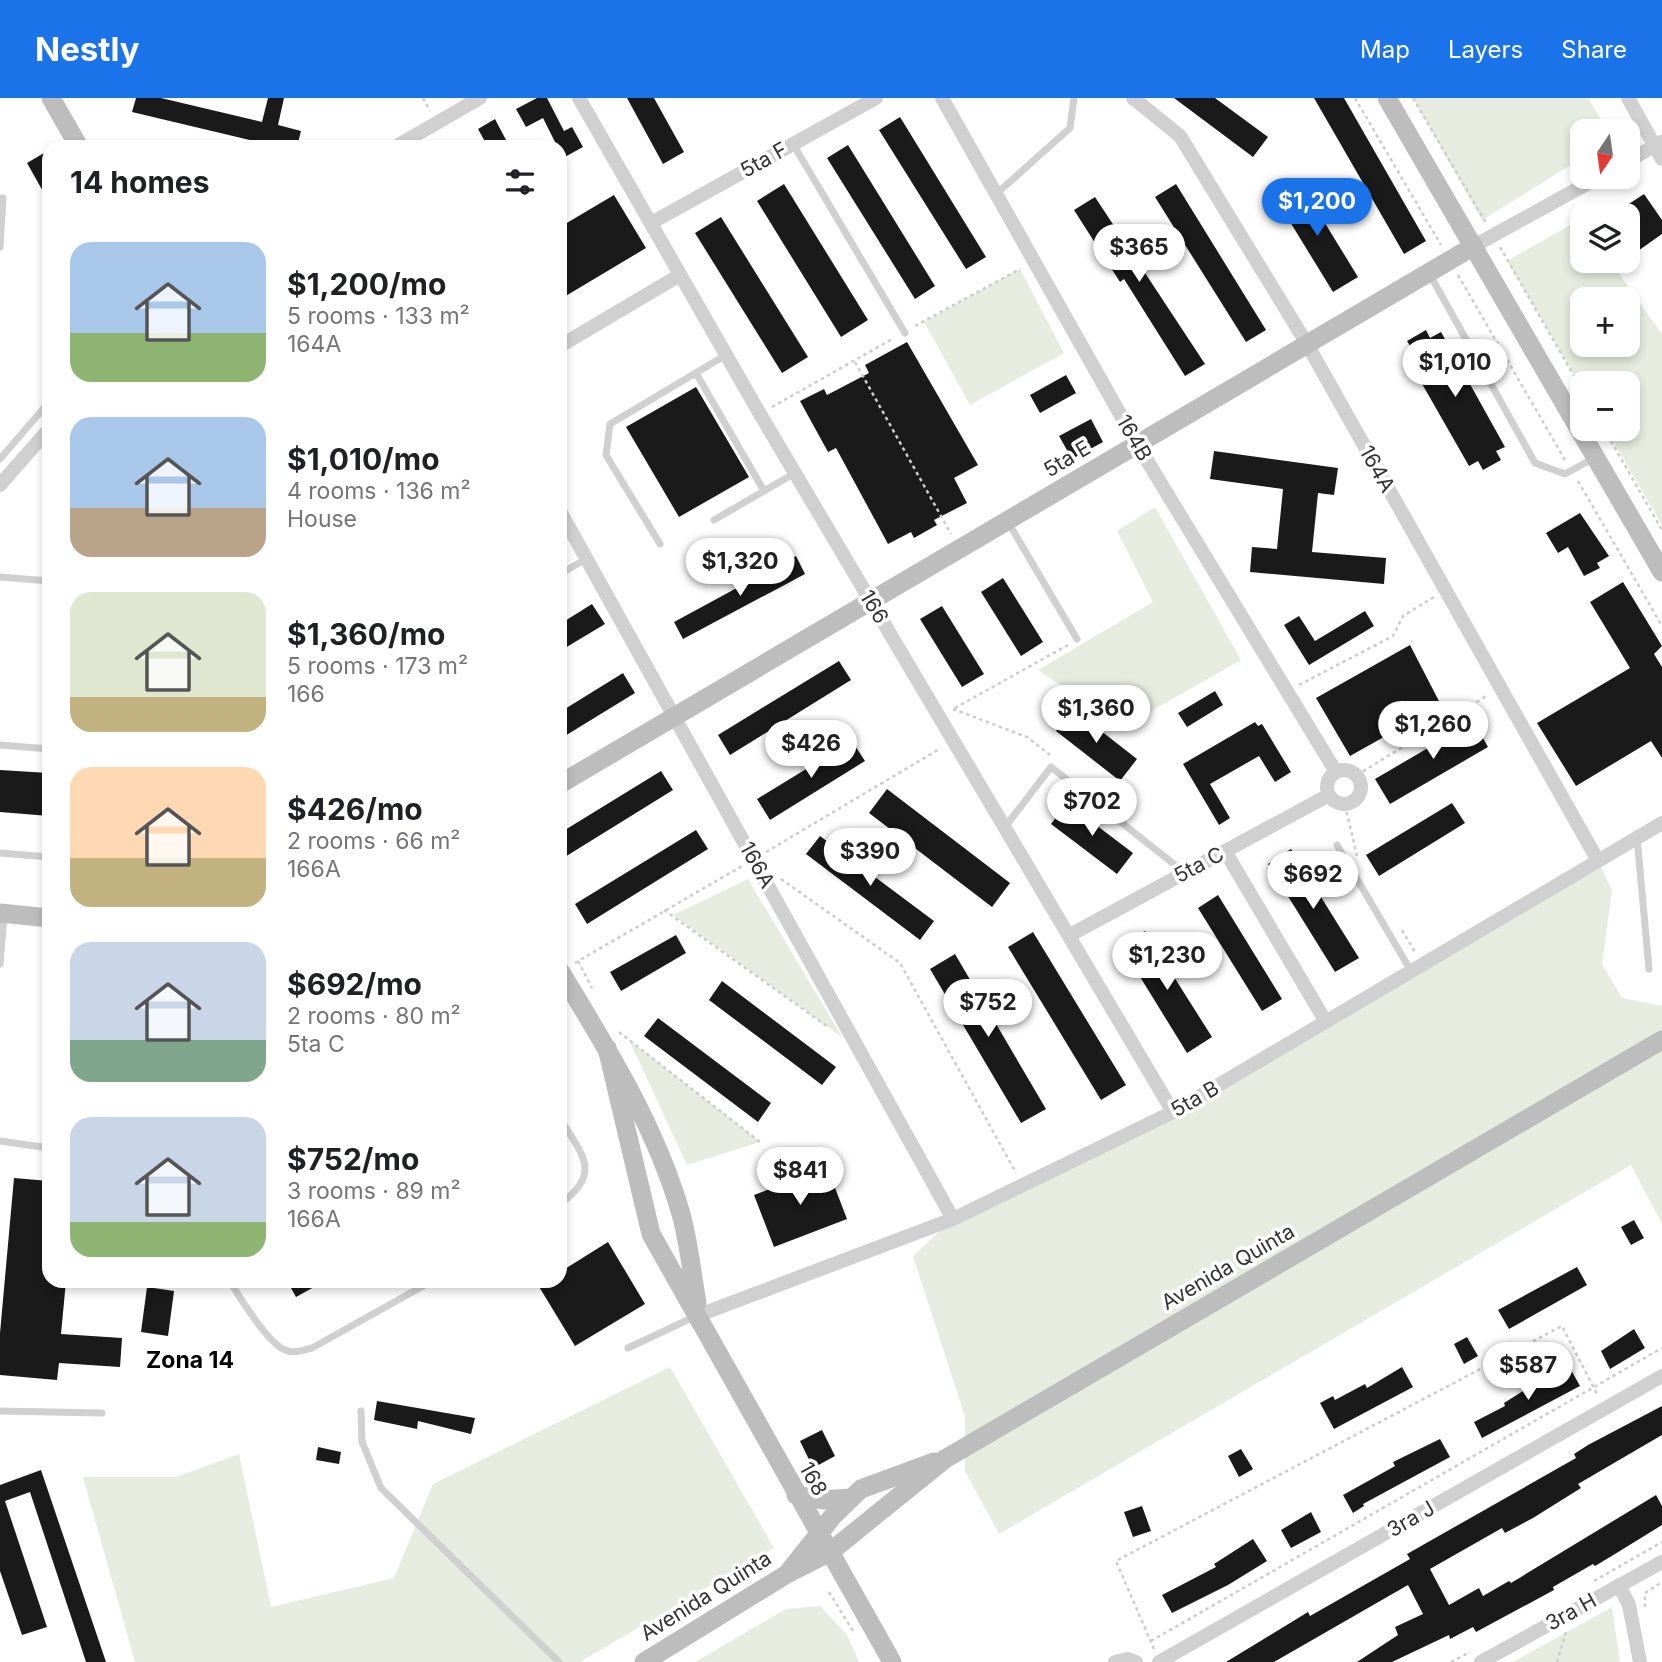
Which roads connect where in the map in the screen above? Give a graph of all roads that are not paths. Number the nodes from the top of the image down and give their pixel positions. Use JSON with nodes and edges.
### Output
{"nodes":[{"id":1,"x":51,"y":98,"type":"edge"},
{"id":2,"x":480,"y":98,"type":"edge"},
{"id":3,"x":579,"y":98,"type":"edge"},
{"id":4,"x":876,"y":98,"type":"edge"},
{"id":5,"x":942,"y":98,"type":"edge"},
{"id":6,"x":1074,"y":98,"type":"edge"},
{"id":7,"x":1133,"y":98,"type":"edge"},
{"id":8,"x":1387,"y":98,"type":"edge"},
{"id":9,"x":1628,"y":98,"type":"edge"},
{"id":10,"x":75,"y":140,"type":"edge"},
{"id":11,"x":407,"y":140,"type":"edge"},
{"id":12,"x":793,"y":144,"type":"junction"},
{"id":13,"x":1660,"y":149,"type":"edge"},
{"id":14,"x":1640,"y":156,"type":"edge"},
{"id":15,"x":1577,"y":189,"type":"edge"},
{"id":16,"x":995,"y":195,"type":"junction"},
{"id":17,"x":0,"y":198,"type":"edge"},
{"id":18,"x":652,"y":223,"type":"junction"},
{"id":19,"x":1474,"y":246,"type":"junction"},
{"id":20,"x":0,"y":247,"type":"edge"},
{"id":21,"x":1429,"y":272,"type":"junction"},
{"id":22,"x":680,"y":275,"type":"junction"},
{"id":23,"x":905,"y":333,"type":"dead end"},
{"id":24,"x":567,"y":342,"type":"edge"},
{"id":25,"x":1307,"y":344,"type":"junction"},
{"id":26,"x":726,"y":355,"type":"junction"},
{"id":27,"x":696,"y":373,"type":"junction"},
{"id":28,"x":42,"y":410,"type":"edge"},
{"id":29,"x":42,"y":437,"type":"edge"},
{"id":30,"x":1137,"y":444,"type":"junction"},
{"id":31,"x":1595,"y":457,"type":"junction"},
{"id":32,"x":0,"y":459,"type":"edge"},
{"id":33,"x":795,"y":473,"type":"junction"},
{"id":34,"x":0,"y":485,"type":"edge"},
{"id":35,"x":764,"y":491,"type":"junction"},
{"id":36,"x":714,"y":520,"type":"dead end"},
{"id":37,"x":1007,"y":521,"type":"junction"},
{"id":38,"x":567,"y":524,"type":"edge"},
{"id":39,"x":660,"y":544,"type":"dead end"},
{"id":40,"x":586,"y":559,"type":"junction"},
{"id":41,"x":567,"y":570,"type":"edge"},
{"id":42,"x":1662,"y":572,"type":"edge"},
{"id":43,"x":0,"y":577,"type":"edge"},
{"id":44,"x":42,"y":580,"type":"edge"},
{"id":45,"x":870,"y":601,"type":"junction"},
{"id":46,"x":1077,"y":639,"type":"road end"},
{"id":47,"x":674,"y":717,"type":"junction"},
{"id":48,"x":0,"y":745,"type":"edge"},
{"id":49,"x":42,"y":748,"type":"edge"},
{"id":50,"x":1336,"y":772,"type":"junction"},
{"id":51,"x":567,"y":780,"type":"edge"},
{"id":52,"x":1329,"y":795,"type":"junction"},
{"id":53,"x":1662,"y":823,"type":"edge"},
{"id":54,"x":1005,"y":827,"type":"junction"},
{"id":55,"x":1637,"y":836,"type":"junction"},
{"id":56,"x":1338,"y":845,"type":"dead end"},
{"id":57,"x":1225,"y":852,"type":"junction"},
{"id":58,"x":0,"y":853,"type":"edge"},
{"id":59,"x":42,"y":856,"type":"edge"},
{"id":60,"x":1597,"y":859,"type":"junction"},
{"id":61,"x":1185,"y":873,"type":"junction"},
{"id":62,"x":2,"y":913,"type":"edge"},
{"id":63,"x":42,"y":917,"type":"edge"},
{"id":64,"x":1070,"y":935,"type":"junction"},
{"id":65,"x":0,"y":964,"type":"edge"},
{"id":66,"x":1416,"y":967,"type":"junction"},
{"id":67,"x":1649,"y":969,"type":"dead end"},
{"id":68,"x":567,"y":980,"type":"edge"},
{"id":69,"x":1326,"y":1022,"type":"junction"},
{"id":70,"x":612,"y":1039,"type":"junction"},
{"id":71,"x":1662,"y":1040,"type":"edge"},
{"id":72,"x":1173,"y":1112,"type":"junction"},
{"id":73,"x":567,"y":1130,"type":"edge"},
{"id":74,"x":0,"y":1141,"type":"edge"},
{"id":75,"x":42,"y":1147,"type":"edge"},
{"id":76,"x":567,"y":1198,"type":"edge"},
{"id":77,"x":953,"y":1219,"type":"junction"},
{"id":78,"x":235,"y":1288,"type":"edge"},
{"id":79,"x":419,"y":1288,"type":"edge"},
{"id":80,"x":699,"y":1315,"type":"junction"},
{"id":81,"x":628,"y":1348,"type":"dead end"},
{"id":82,"x":1662,"y":1377,"type":"edge"},
{"id":83,"x":0,"y":1410,"type":"edge"},
{"id":84,"x":361,"y":1411,"type":"dead end"},
{"id":85,"x":102,"y":1413,"type":"dead end"},
{"id":86,"x":945,"y":1459,"type":"junction"},
{"id":87,"x":796,"y":1495,"type":"junction"},
{"id":88,"x":850,"y":1498,"type":"junction"},
{"id":89,"x":818,"y":1534,"type":"junction"},
{"id":90,"x":830,"y":1552,"type":"junction"},
{"id":91,"x":1662,"y":1562,"type":"edge"},
{"id":92,"x":787,"y":1574,"type":"junction"},
{"id":93,"x":1619,"y":1585,"type":"junction"},
{"id":94,"x":559,"y":1662,"type":"edge"},
{"id":95,"x":644,"y":1662,"type":"edge"},
{"id":96,"x":892,"y":1662,"type":"edge"},
{"id":97,"x":1115,"y":1662,"type":"edge"},
{"id":98,"x":1136,"y":1662,"type":"edge"},
{"id":99,"x":1159,"y":1662,"type":"edge"},
{"id":100,"x":1481,"y":1662,"type":"edge"},
{"id":101,"x":1640,"y":1662,"type":"edge"}],
"edges":[{"from":1,"to":10,"type":"main road"},
{"from":2,"to":11,"type":"street"},
{"from":3,"to":18,"type":"street","name":"166"},
{"from":4,"to":12,"type":"street","name":"5ta F"},
{"from":5,"to":16,"type":"street","name":"164B"},
{"from":6,"to":16,"type":"lane"},
{"from":7,"to":25,"type":"street","name":"164A"},
{"from":8,"to":19,"type":"main road"},
{"from":9,"to":13,"type":"street"},
{"from":12,"to":18,"type":"street","name":"5ta F"},
{"from":12,"to":23,"type":"lane"},
{"from":13,"to":14,"type":"street"},
{"from":15,"to":19,"type":"street","name":"5ta E"},
{"from":16,"to":30,"type":"street","name":"164B"},
{"from":17,"to":20,"type":"lane"},
{"from":18,"to":22,"type":"street","name":"166"},
{"from":19,"to":21,"type":"main road","name":"5ta E"},
{"from":19,"to":31,"type":"main road"},
{"from":21,"to":25,"type":"main road","name":"5ta E"},
{"from":21,"to":31,"type":"lane"},
{"from":22,"to":24,"type":"street"},
{"from":22,"to":26,"type":"street","name":"166"},
{"from":25,"to":30,"type":"main road","name":"5ta E"},
{"from":25,"to":60,"type":"street","name":"164A"},
{"from":26,"to":27,"type":"lane"},
{"from":26,"to":33,"type":"street","name":"166"},
{"from":27,"to":35,"type":"lane"},
{"from":27,"to":39,"type":"lane"},
{"from":28,"to":32,"type":"lane"},
{"from":29,"to":34,"type":"street"},
{"from":30,"to":37,"type":"main road","name":"5ta E"},
{"from":30,"to":50,"type":"street","name":"164B"},
{"from":31,"to":42,"type":"main road"},
{"from":33,"to":35,"type":"lane"},
{"from":33,"to":45,"type":"street","name":"166"},
{"from":35,"to":36,"type":"lane"},
{"from":37,"to":45,"type":"main road","name":"5ta E"},
{"from":37,"to":46,"type":"lane"},
{"from":38,"to":40,"type":"street","name":"166A"},
{"from":40,"to":41,"type":"lane"},
{"from":40,"to":47,"type":"street","name":"166A"},
{"from":43,"to":44,"type":"lane"},
{"from":45,"to":47,"type":"main road","name":"5ta E"},
{"from":45,"to":54,"type":"street","name":"166"},
{"from":47,"to":51,"type":"main road","name":"5ta E"},
{"from":47,"to":77,"type":"street","name":"166A"},
{"from":48,"to":49,"type":"lane"},
{"from":50,"to":52,"type":"street"},
{"from":50,"to":52,"type":"street"},
{"from":52,"to":57,"type":"street","name":"5ta C"},
{"from":53,"to":55,"type":"street","name":"5ta B"},
{"from":54,"to":61,"type":"lane"},
{"from":54,"to":64,"type":"street","name":"166"},
{"from":55,"to":60,"type":"street","name":"5ta B"},
{"from":55,"to":67,"type":"lane"},
{"from":56,"to":66,"type":"lane"},
{"from":57,"to":61,"type":"street","name":"5ta C"},
{"from":57,"to":69,"type":"street"},
{"from":58,"to":59,"type":"lane"},
{"from":60,"to":66,"type":"street","name":"5ta B"},
{"from":61,"to":64,"type":"street","name":"5ta C"},
{"from":62,"to":63,"type":"main road"},
{"from":62,"to":65,"type":"lane"},
{"from":64,"to":72,"type":"street","name":"166"},
{"from":66,"to":69,"type":"street","name":"5ta B"},
{"from":68,"to":70,"type":"main road","name":"168"},
{"from":69,"to":72,"type":"street","name":"5ta B"},
{"from":70,"to":80,"type":"main road","name":"168"},
{"from":70,"to":80,"type":"main road","name":"168"},
{"from":71,"to":86,"type":"main road","name":"Avenida Quinta"},
{"from":72,"to":77,"type":"street","name":"5ta B"},
{"from":73,"to":76,"type":"lane"},
{"from":74,"to":75,"type":"lane"},
{"from":77,"to":80,"type":"street","name":"5ta B"},
{"from":78,"to":79,"type":"lane"},
{"from":80,"to":81,"type":"lane"},
{"from":80,"to":87,"type":"main road","name":"168"},
{"from":82,"to":99,"type":"street","name":"3ra J"},
{"from":83,"to":85,"type":"lane"},
{"from":84,"to":94,"type":"lane"},
{"from":86,"to":88,"type":"main road"},
{"from":86,"to":90,"type":"main road","name":"Avenida Quinta"},
{"from":87,"to":88,"type":"main road"},
{"from":87,"to":89,"type":"main road","name":"168"},
{"from":88,"to":89,"type":"main road","name":"Avenida Quinta"},
{"from":89,"to":90,"type":"main road","name":"168"},
{"from":89,"to":92,"type":"main road","name":"Avenida Quinta"},
{"from":90,"to":92,"type":"main road","name":"Avenida Quinta"},
{"from":90,"to":96,"type":"main road","name":"168"},
{"from":91,"to":93,"type":"street","name":"3ra H"},
{"from":92,"to":95,"type":"main road","name":"Avenida Quinta"},
{"from":93,"to":100,"type":"street","name":"3ra H"},
{"from":93,"to":101,"type":"street"},
{"from":97,"to":98,"type":"street"}]}
